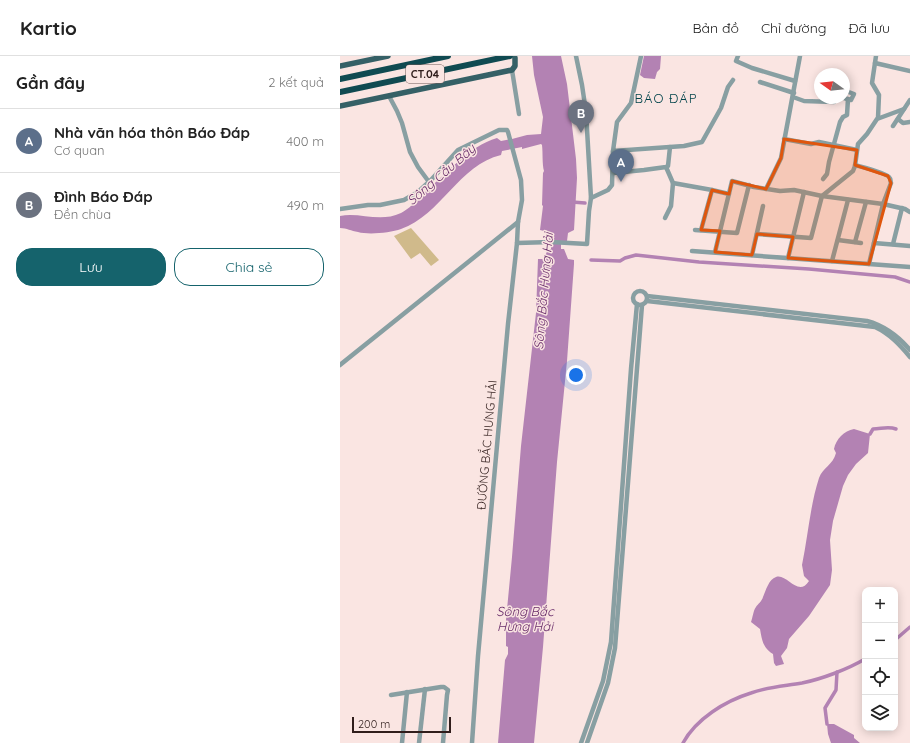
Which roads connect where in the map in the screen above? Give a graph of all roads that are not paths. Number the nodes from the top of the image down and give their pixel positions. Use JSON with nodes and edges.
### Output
{"nodes":[{"id":1,"x":388,"y":56,"type":"edge"},
{"id":2,"x":448,"y":56,"type":"edge"},
{"id":3,"x":576,"y":56,"type":"edge"},
{"id":4,"x":641,"y":56,"type":"edge"},
{"id":5,"x":738,"y":56,"type":"edge"},
{"id":6,"x":800,"y":56,"type":"edge"},
{"id":7,"x":876,"y":56,"type":"edge"},
{"id":8,"x":512,"y":57,"type":"edge"},
{"id":9,"x":875,"y":63,"type":"junction"},
{"id":10,"x":340,"y":66,"type":"edge"},
{"id":11,"x":512,"y":70,"type":"junction"},
{"id":12,"x":910,"y":71,"type":"edge"},
{"id":13,"x":340,"y":78,"type":"edge"},
{"id":14,"x":733,"y":80,"type":"dead end"},
{"id":15,"x":795,"y":81,"type":"junction"},
{"id":16,"x":760,"y":82,"type":"dead end"},
{"id":17,"x":340,"y":92,"type":"edge"},
{"id":18,"x":850,"y":92,"type":"edge"},
{"id":19,"x":793,"y":95,"type":"junction"},
{"id":20,"x":388,"y":96,"type":"junction"},
{"id":21,"x":850,"y":100,"type":"edge"},
{"id":22,"x":814,"y":101,"type":"edge"},
{"id":23,"x":910,"y":101,"type":"edge"},
{"id":24,"x":846,"y":104,"type":"edge"},
{"id":25,"x":340,"y":106,"type":"edge"},
{"id":26,"x":904,"y":108,"type":"junction"},
{"id":27,"x":519,"y":114,"type":"dead end"},
{"id":28,"x":878,"y":118,"type":"junction"},
{"id":29,"x":898,"y":119,"type":"junction"},
{"id":30,"x":910,"y":122,"type":"edge"},
{"id":31,"x":893,"y":126,"type":"dead end"},
{"id":32,"x":784,"y":139,"type":"junction"},
{"id":33,"x":834,"y":145,"type":"junction"},
{"id":34,"x":670,"y":147,"type":"junction"},
{"id":35,"x":613,"y":150,"type":"junction"},
{"id":36,"x":857,"y":150,"type":"junction"},
{"id":37,"x":855,"y":165,"type":"junction"},
{"id":38,"x":666,"y":167,"type":"junction"},
{"id":39,"x":613,"y":172,"type":"junction"},
{"id":40,"x":823,"y":179,"type":"dead end"},
{"id":41,"x":429,"y":182,"type":"junction"},
{"id":42,"x":673,"y":183,"type":"junction"},
{"id":43,"x":749,"y":185,"type":"junction"},
{"id":44,"x":766,"y":189,"type":"junction"},
{"id":45,"x":712,"y":190,"type":"junction"},
{"id":46,"x":804,"y":192,"type":"junction"},
{"id":47,"x":729,"y":194,"type":"junction"},
{"id":48,"x":822,"y":196,"type":"junction"},
{"id":49,"x":591,"y":198,"type":"junction"},
{"id":50,"x":848,"y":200,"type":"junction"},
{"id":51,"x":866,"y":202,"type":"junction"},
{"id":52,"x":884,"y":204,"type":"junction"},
{"id":53,"x":763,"y":206,"type":"dead end"},
{"id":54,"x":902,"y":208,"type":"junction"},
{"id":55,"x":340,"y":209,"type":"edge"},
{"id":56,"x":910,"y":212,"type":"edge"},
{"id":57,"x":665,"y":218,"type":"dead end"},
{"id":58,"x":518,"y":222,"type":"junction"},
{"id":59,"x":695,"y":230,"type":"dead end"},
{"id":60,"x":701,"y":230,"type":"junction"},
{"id":61,"x":720,"y":232,"type":"junction"},
{"id":62,"x":757,"y":234,"type":"junction"},
{"id":63,"x":793,"y":237,"type":"junction"},
{"id":64,"x":838,"y":240,"type":"junction"},
{"id":65,"x":855,"y":242,"type":"junction"},
{"id":66,"x":517,"y":243,"type":"junction"},
{"id":67,"x":861,"y":243,"type":"dead end"},
{"id":68,"x":874,"y":243,"type":"junction"},
{"id":69,"x":893,"y":244,"type":"junction"},
{"id":70,"x":910,"y":246,"type":"edge"},
{"id":71,"x":692,"y":251,"type":"dead end"},
{"id":72,"x":714,"y":252,"type":"junction"},
{"id":73,"x":752,"y":255,"type":"junction"},
{"id":74,"x":788,"y":258,"type":"junction"},
{"id":75,"x":832,"y":261,"type":"junction"},
{"id":76,"x":869,"y":264,"type":"junction"},
{"id":77,"x":910,"y":267,"type":"edge"},
{"id":78,"x":647,"y":298,"type":"junction"},
{"id":79,"x":639,"y":305,"type":"junction"},
{"id":80,"x":855,"y":322,"type":"junction"},
{"id":81,"x":910,"y":350,"type":"edge"},
{"id":82,"x":910,"y":357,"type":"edge"},
{"id":83,"x":340,"y":365,"type":"edge"},
{"id":84,"x":627,"y":421,"type":"junction"},
{"id":85,"x":633,"y":422,"type":"junction"},
{"id":86,"x":622,"y":533,"type":"junction"},
{"id":87,"x":609,"y":667,"type":"junction"},
{"id":88,"x":425,"y":690,"type":"junction"},
{"id":89,"x":407,"y":692,"type":"junction"},
{"id":90,"x":391,"y":695,"type":"dead end"},
{"id":91,"x":402,"y":743,"type":"edge"},
{"id":92,"x":420,"y":743,"type":"edge"},
{"id":93,"x":443,"y":743,"type":"edge"},
{"id":94,"x":472,"y":743,"type":"edge"},
{"id":95,"x":581,"y":743,"type":"edge"},
{"id":96,"x":587,"y":743,"type":"edge"}],
"edges":[{"from":1,"to":10,"type":"main road"},
{"from":2,"to":13,"type":"highway","number":"CT.04"},
{"from":3,"to":49,"type":"street"},
{"from":4,"to":35,"type":"street"},
{"from":5,"to":15,"type":"street"},
{"from":6,"to":15,"type":"street"},
{"from":7,"to":9,"type":"street"},
{"from":8,"to":11,"type":"main road"},
{"from":8,"to":17,"type":"highway","number":"CT.04"},
{"from":9,"to":12,"type":"street"},
{"from":9,"to":28,"type":"street"},
{"from":11,"to":20,"type":"main road"},
{"from":11,"to":27,"type":"street"},
{"from":14,"to":34,"type":"street"},
{"from":15,"to":19,"type":"street"},
{"from":16,"to":19,"type":"street"},
{"from":18,"to":21,"type":"street"},
{"from":19,"to":22,"type":"street"},
{"from":19,"to":32,"type":"street"},
{"from":20,"to":25,"type":"main road"},
{"from":20,"to":41,"type":"street"},
{"from":23,"to":26,"type":"street"},
{"from":24,"to":33,"type":"street"},
{"from":26,"to":28,"type":"street"},
{"from":26,"to":29,"type":"street"},
{"from":28,"to":36,"type":"street"},
{"from":29,"to":30,"type":"street"},
{"from":29,"to":31,"type":"street"},
{"from":32,"to":33,"type":"street"},
{"from":32,"to":44,"type":"street"},
{"from":33,"to":36,"type":"street"},
{"from":33,"to":40,"type":"street"},
{"from":34,"to":35,"type":"street"},
{"from":34,"to":38,"type":"street"},
{"from":35,"to":39,"type":"street"},
{"from":36,"to":37,"type":"street"},
{"from":37,"to":48,"type":"street"},
{"from":37,"to":52,"type":"street"},
{"from":38,"to":39,"type":"street"},
{"from":38,"to":42,"type":"street"},
{"from":39,"to":49,"type":"street"},
{"from":41,"to":55,"type":"street"},
{"from":41,"to":58,"type":"street","name":"ĐƯỜNG BẮC HƯNG HẢI"},
{"from":42,"to":45,"type":"street"},
{"from":42,"to":57,"type":"street"},
{"from":43,"to":44,"type":"street"},
{"from":43,"to":47,"type":"street"},
{"from":43,"to":61,"type":"street"},
{"from":44,"to":46,"type":"street"},
{"from":45,"to":47,"type":"street"},
{"from":45,"to":60,"type":"street"},
{"from":46,"to":48,"type":"street"},
{"from":46,"to":63,"type":"street"},
{"from":47,"to":61,"type":"street"},
{"from":48,"to":50,"type":"street"},
{"from":48,"to":63,"type":"street"},
{"from":49,"to":66,"type":"street"},
{"from":50,"to":51,"type":"street"},
{"from":50,"to":64,"type":"street"},
{"from":51,"to":52,"type":"street"},
{"from":51,"to":65,"type":"street"},
{"from":52,"to":54,"type":"street"},
{"from":52,"to":68,"type":"street"},
{"from":53,"to":62,"type":"street"},
{"from":54,"to":56,"type":"street"},
{"from":54,"to":69,"type":"street"},
{"from":58,"to":66,"type":"street","name":"ĐƯỜNG BẮC HƯNG HẢI"},
{"from":58,"to":83,"type":"street"},
{"from":59,"to":60,"type":"street"},
{"from":60,"to":61,"type":"street"},
{"from":61,"to":72,"type":"street"},
{"from":62,"to":63,"type":"street"},
{"from":62,"to":73,"type":"street"},
{"from":63,"to":74,"type":"street"},
{"from":64,"to":65,"type":"street"},
{"from":64,"to":75,"type":"street"},
{"from":65,"to":67,"type":"street"},
{"from":66,"to":94,"type":"street","name":"ĐƯỜNG BẮC HƯNG HẢI"},
{"from":68,"to":69,"type":"street"},
{"from":68,"to":76,"type":"street"},
{"from":69,"to":70,"type":"street"},
{"from":71,"to":72,"type":"street"},
{"from":72,"to":73,"type":"street"},
{"from":73,"to":74,"type":"street"},
{"from":74,"to":75,"type":"street"},
{"from":75,"to":76,"type":"street"},
{"from":76,"to":77,"type":"street"},
{"from":78,"to":79,"type":"street"},
{"from":78,"to":79,"type":"street"},
{"from":78,"to":80,"type":"street"},
{"from":79,"to":84,"type":"street"},
{"from":79,"to":85,"type":"street"},
{"from":80,"to":81,"type":"street"},
{"from":80,"to":82,"type":"street"},
{"from":84,"to":85,"type":"street"},
{"from":84,"to":86,"type":"street"},
{"from":85,"to":86,"type":"street"},
{"from":86,"to":87,"type":"street"},
{"from":87,"to":95,"type":"street"},
{"from":87,"to":96,"type":"street"},
{"from":88,"to":89,"type":"street"},
{"from":88,"to":92,"type":"street"},
{"from":88,"to":93,"type":"street"},
{"from":89,"to":90,"type":"street"},
{"from":89,"to":91,"type":"street"}]}
